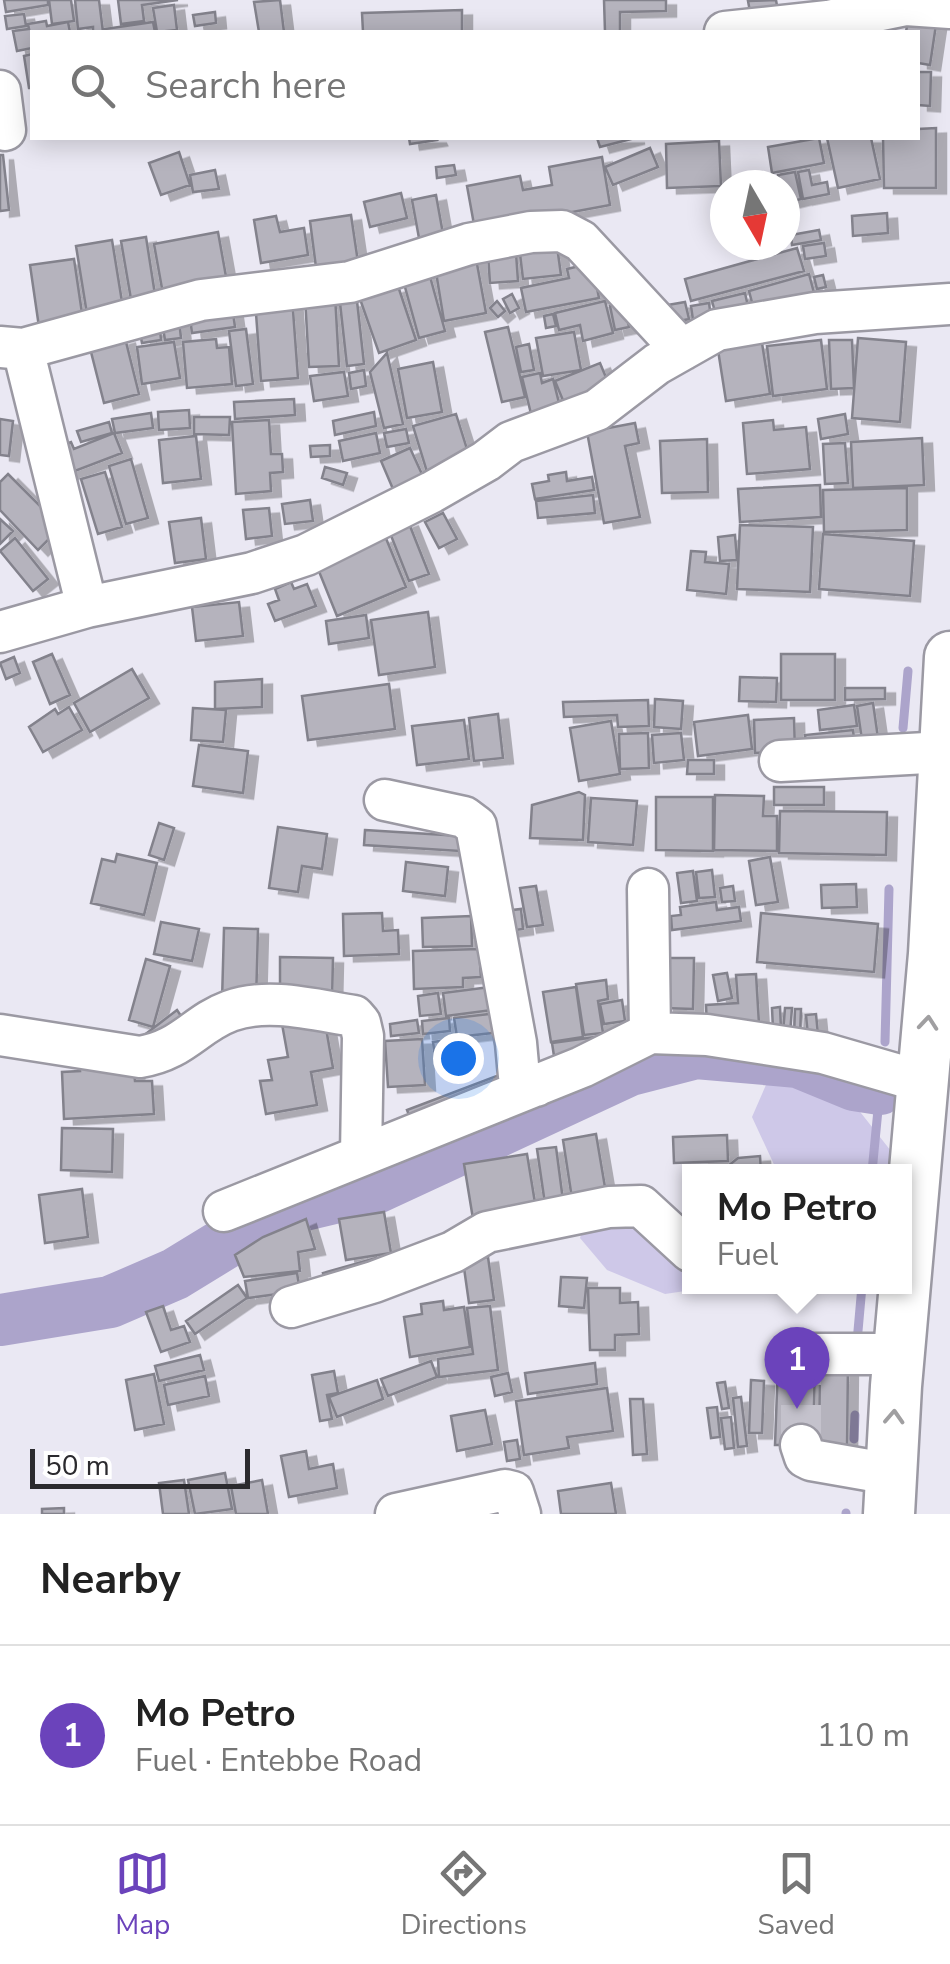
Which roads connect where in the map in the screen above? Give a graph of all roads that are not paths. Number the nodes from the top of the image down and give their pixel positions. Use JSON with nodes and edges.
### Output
{"nodes":[{"id":1,"x":950,"y":8,"type":"edge"},
{"id":2,"x":743,"y":30,"type":"edge"},
{"id":3,"x":950,"y":304,"type":"edge"},
{"id":4,"x":11,"y":348,"type":"edge"},
{"id":5,"x":682,"y":350,"type":"junction"},
{"id":6,"x":87,"y":607,"type":"junction"},
{"id":7,"x":0,"y":632,"type":"edge"},
{"id":8,"x":950,"y":657,"type":"edge"},
{"id":9,"x":945,"y":752,"type":"junction"},
{"id":10,"x":780,"y":760,"type":"dead end"},
{"id":11,"x":386,"y":800,"type":"dead end"},
{"id":12,"x":648,"y":889,"type":"dead end"},
{"id":13,"x":650,"y":1034,"type":"junction"},
{"id":14,"x":0,"y":1035,"type":"edge"},
{"id":15,"x":922,"y":1082,"type":"junction"},
{"id":16,"x":536,"y":1086,"type":"junction"},
{"id":17,"x":362,"y":1155,"type":"junction"},
{"id":18,"x":912,"y":1188,"type":"edge"},
{"id":19,"x":224,"y":1211,"type":"dead end"},
{"id":20,"x":682,"y":1244,"type":"edge"},
{"id":21,"x":903,"y":1294,"type":"edge"},
{"id":22,"x":291,"y":1306,"type":"dead end"},
{"id":23,"x":899,"y":1354,"type":"junction"},
{"id":24,"x":801,"y":1365,"type":"dead end"},
{"id":25,"x":801,"y":1445,"type":"dead end"},
{"id":26,"x":890,"y":1494,"type":"edge"},
{"id":27,"x":396,"y":1514,"type":"edge"},
{"id":28,"x":520,"y":1514,"type":"edge"}],
"edges":[{"from":1,"to":2,"type":"street"},
{"from":3,"to":5,"type":"street"},
{"from":4,"to":5,"type":"street"},
{"from":4,"to":6,"type":"street"},
{"from":5,"to":6,"type":"street"},
{"from":6,"to":7,"type":"street"},
{"from":8,"to":9,"type":"main road"},
{"from":9,"to":10,"type":"street"},
{"from":15,"to":9,"type":"main road","one_way":true},
{"from":11,"to":16,"type":"street"},
{"from":12,"to":13,"type":"street"},
{"from":13,"to":15,"type":"street"},
{"from":13,"to":16,"type":"street"},
{"from":14,"to":17,"type":"street"},
{"from":15,"to":18,"type":"main road"},
{"from":16,"to":17,"type":"street"},
{"from":17,"to":19,"type":"street"},
{"from":20,"to":22,"type":"street"},
{"from":21,"to":23,"type":"main road"},
{"from":23,"to":24,"type":"street"},
{"from":26,"to":23,"type":"main road","one_way":true},
{"from":25,"to":26,"type":"street"},
{"from":27,"to":28,"type":"street"}]}
